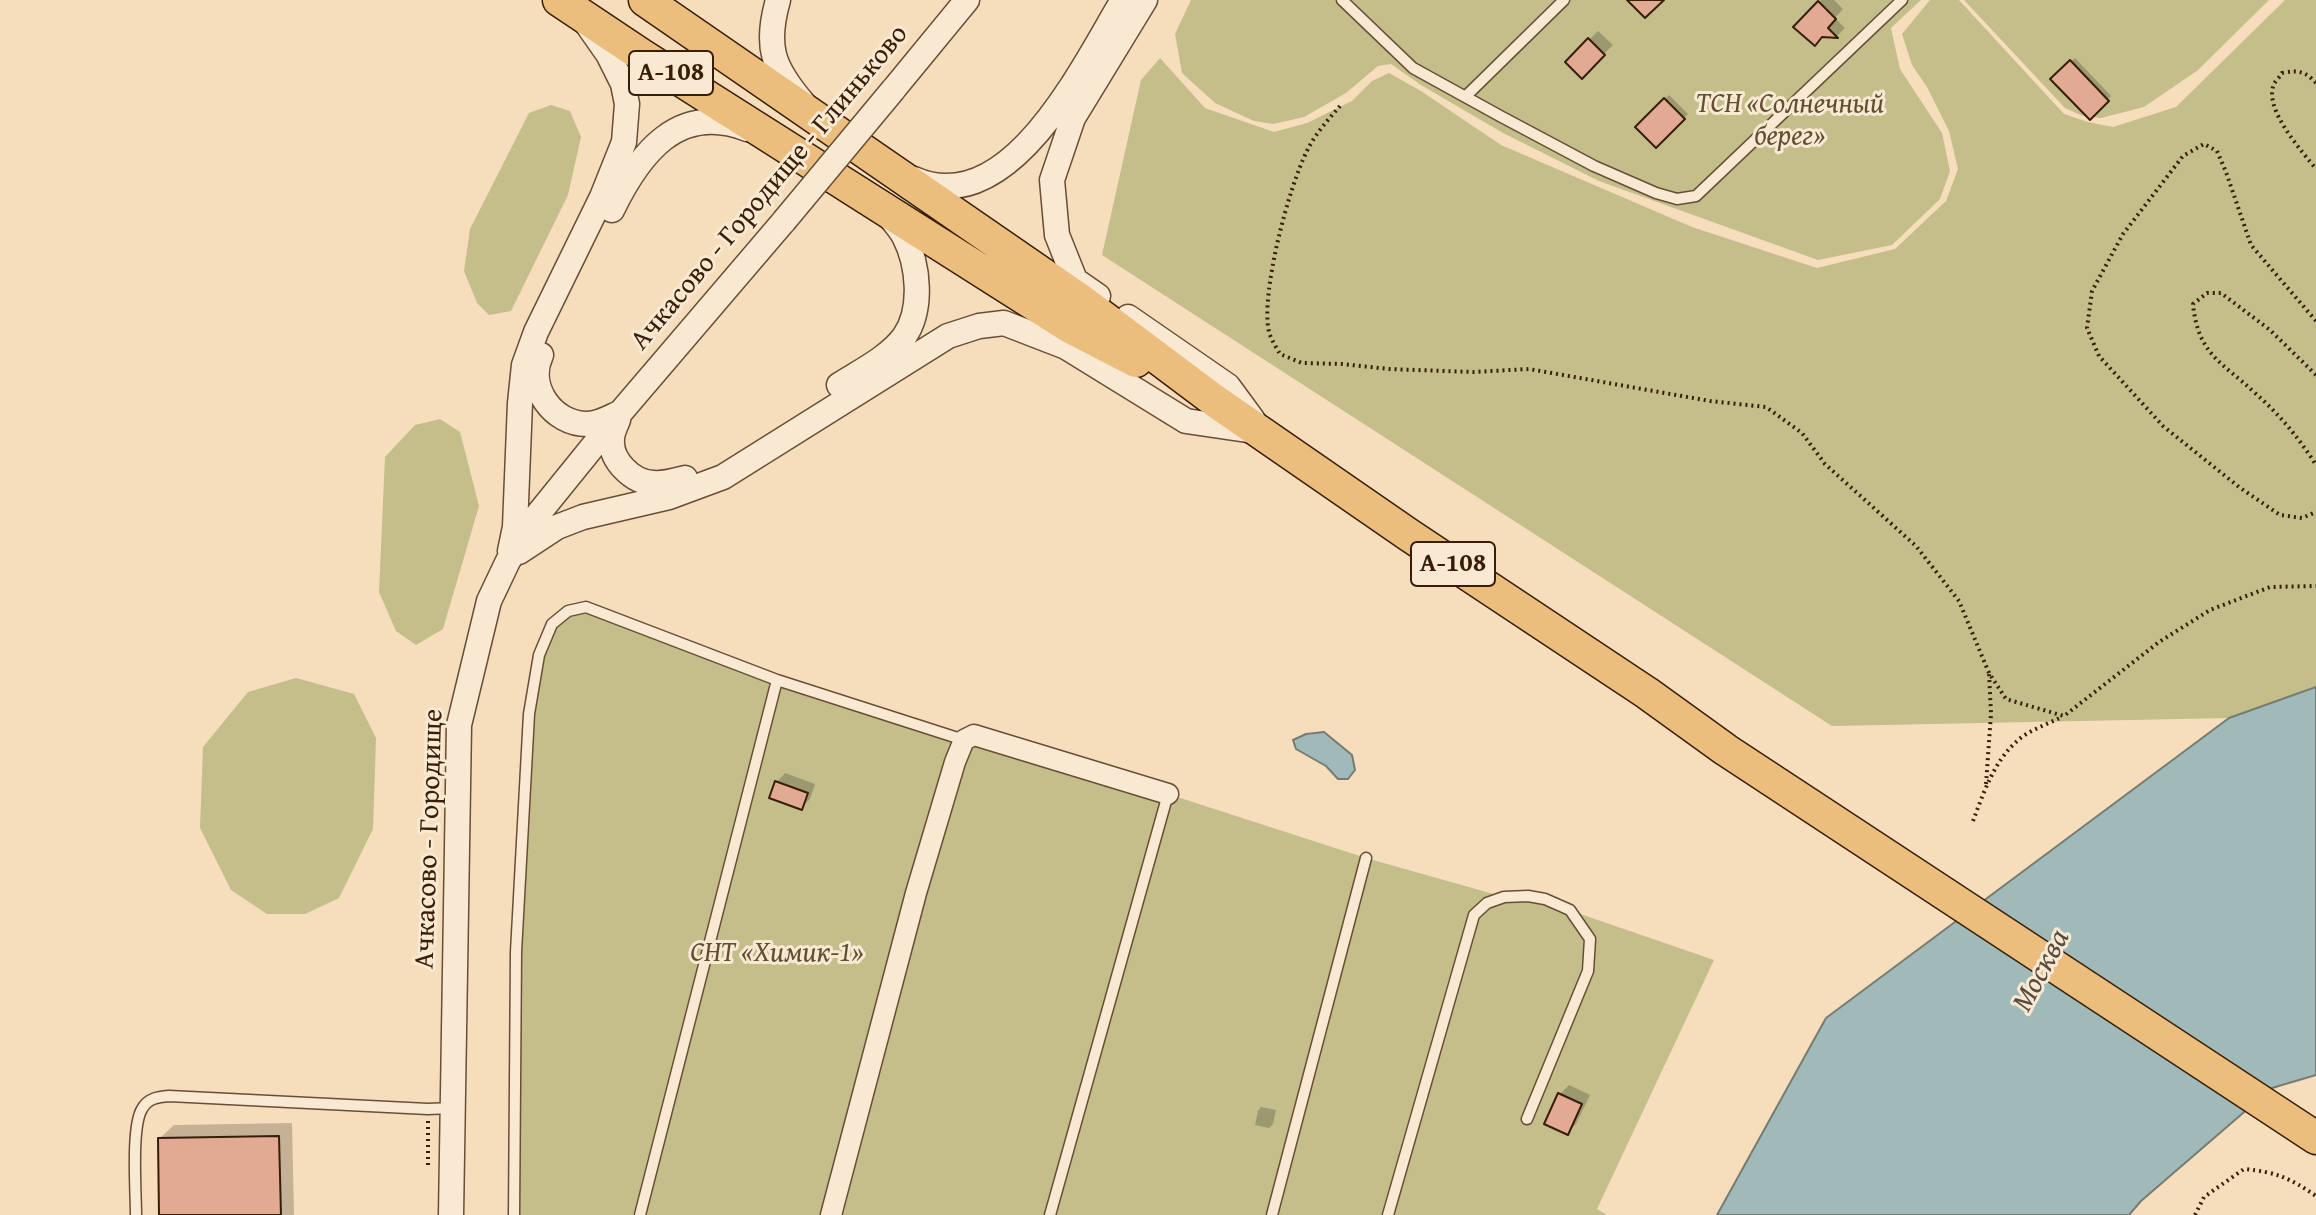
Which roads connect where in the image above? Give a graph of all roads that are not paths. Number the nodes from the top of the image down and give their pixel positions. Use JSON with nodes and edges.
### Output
{"nodes":[{"id":1,"x":645,"y":0,"type":"edge"},
{"id":2,"x":778,"y":0,"type":"edge"},
{"id":3,"x":967,"y":0,"type":"edge"},
{"id":4,"x":1123,"y":0,"type":"edge"},
{"id":5,"x":1145,"y":0,"type":"edge"},
{"id":6,"x":1342,"y":0,"type":"edge"},
{"id":7,"x":1564,"y":0,"type":"edge"},
{"id":8,"x":1902,"y":0,"type":"edge"},
{"id":9,"x":570,"y":7,"type":"edge"},
{"id":10,"x":1465,"y":97,"type":"junction"},
{"id":11,"x":813,"y":115,"type":"junction"},
{"id":12,"x":784,"y":144,"type":"junction"},
{"id":13,"x":888,"y":168,"type":"junction"},
{"id":14,"x":882,"y":206,"type":"junction"},
{"id":15,"x":1215,"y":401,"type":"junction"},
{"id":16,"x":620,"y":413,"type":"junction"},
{"id":17,"x":1261,"y":432,"type":"junction"},
{"id":18,"x":508,"y":561,"type":"junction"},
{"id":19,"x":777,"y":680,"type":"junction"},
{"id":20,"x":964,"y":740,"type":"junction"},
{"id":21,"x":1168,"y":794,"type":"joint"},
{"id":22,"x":1366,"y":858,"type":"dead end"},
{"id":23,"x":453,"y":1108,"type":"junction"},
{"id":24,"x":1527,"y":1119,"type":"dead end"},
{"id":25,"x":2316,"y":1138,"type":"edge"},
{"id":26,"x":136,"y":1215,"type":"edge"},
{"id":27,"x":451,"y":1215,"type":"edge"},
{"id":28,"x":514,"y":1215,"type":"edge"},
{"id":29,"x":640,"y":1215,"type":"edge"},
{"id":30,"x":831,"y":1215,"type":"edge"},
{"id":31,"x":1050,"y":1215,"type":"edge"},
{"id":32,"x":1272,"y":1215,"type":"edge"},
{"id":33,"x":1388,"y":1215,"type":"edge"}],
"edges":[{"from":1,"to":11,"type":"highway","number":"А-108"},
{"from":2,"to":11,"type":"street"},
{"from":3,"to":16,"type":"street","name":"Ачкасово - Городище - Глиньково","bridge":true},
{"from":4,"to":13,"type":"street"},
{"from":5,"to":17,"type":"street"},
{"from":6,"to":10,"type":"lane"},
{"from":7,"to":10,"type":"lane"},
{"from":8,"to":10,"type":"lane"},
{"from":9,"to":12,"type":"highway","number":"А-108"},
{"from":9,"to":18,"type":"street"},
{"from":11,"to":13,"type":"highway","number":"А-108"},
{"from":12,"to":14,"type":"highway","number":"А-108"},
{"from":12,"to":16,"type":"street"},
{"from":13,"to":15,"type":"highway","number":"А-108"},
{"from":14,"to":15,"type":"highway","number":"А-108"},
{"from":14,"to":16,"type":"street"},
{"from":15,"to":17,"type":"highway","number":"А-108"},
{"from":16,"to":18,"type":"street","name":"Ачкасово - Городище"},
{"from":17,"to":18,"type":"street"},
{"from":17,"to":25,"type":"highway","number":"А-108"},
{"from":18,"to":23,"type":"street","name":"Ачкасово - Городище"},
{"from":19,"to":20,"type":"lane"},
{"from":19,"to":28,"type":"lane"},
{"from":19,"to":29,"type":"lane"},
{"from":20,"to":21,"type":"street"},
{"from":20,"to":30,"type":"street"},
{"from":21,"to":31,"type":"lane"},
{"from":22,"to":32,"type":"lane"},
{"from":23,"to":26,"type":"lane"},
{"from":23,"to":27,"type":"street","name":"Ачкасово - Городище"},
{"from":24,"to":33,"type":"lane"}]}
